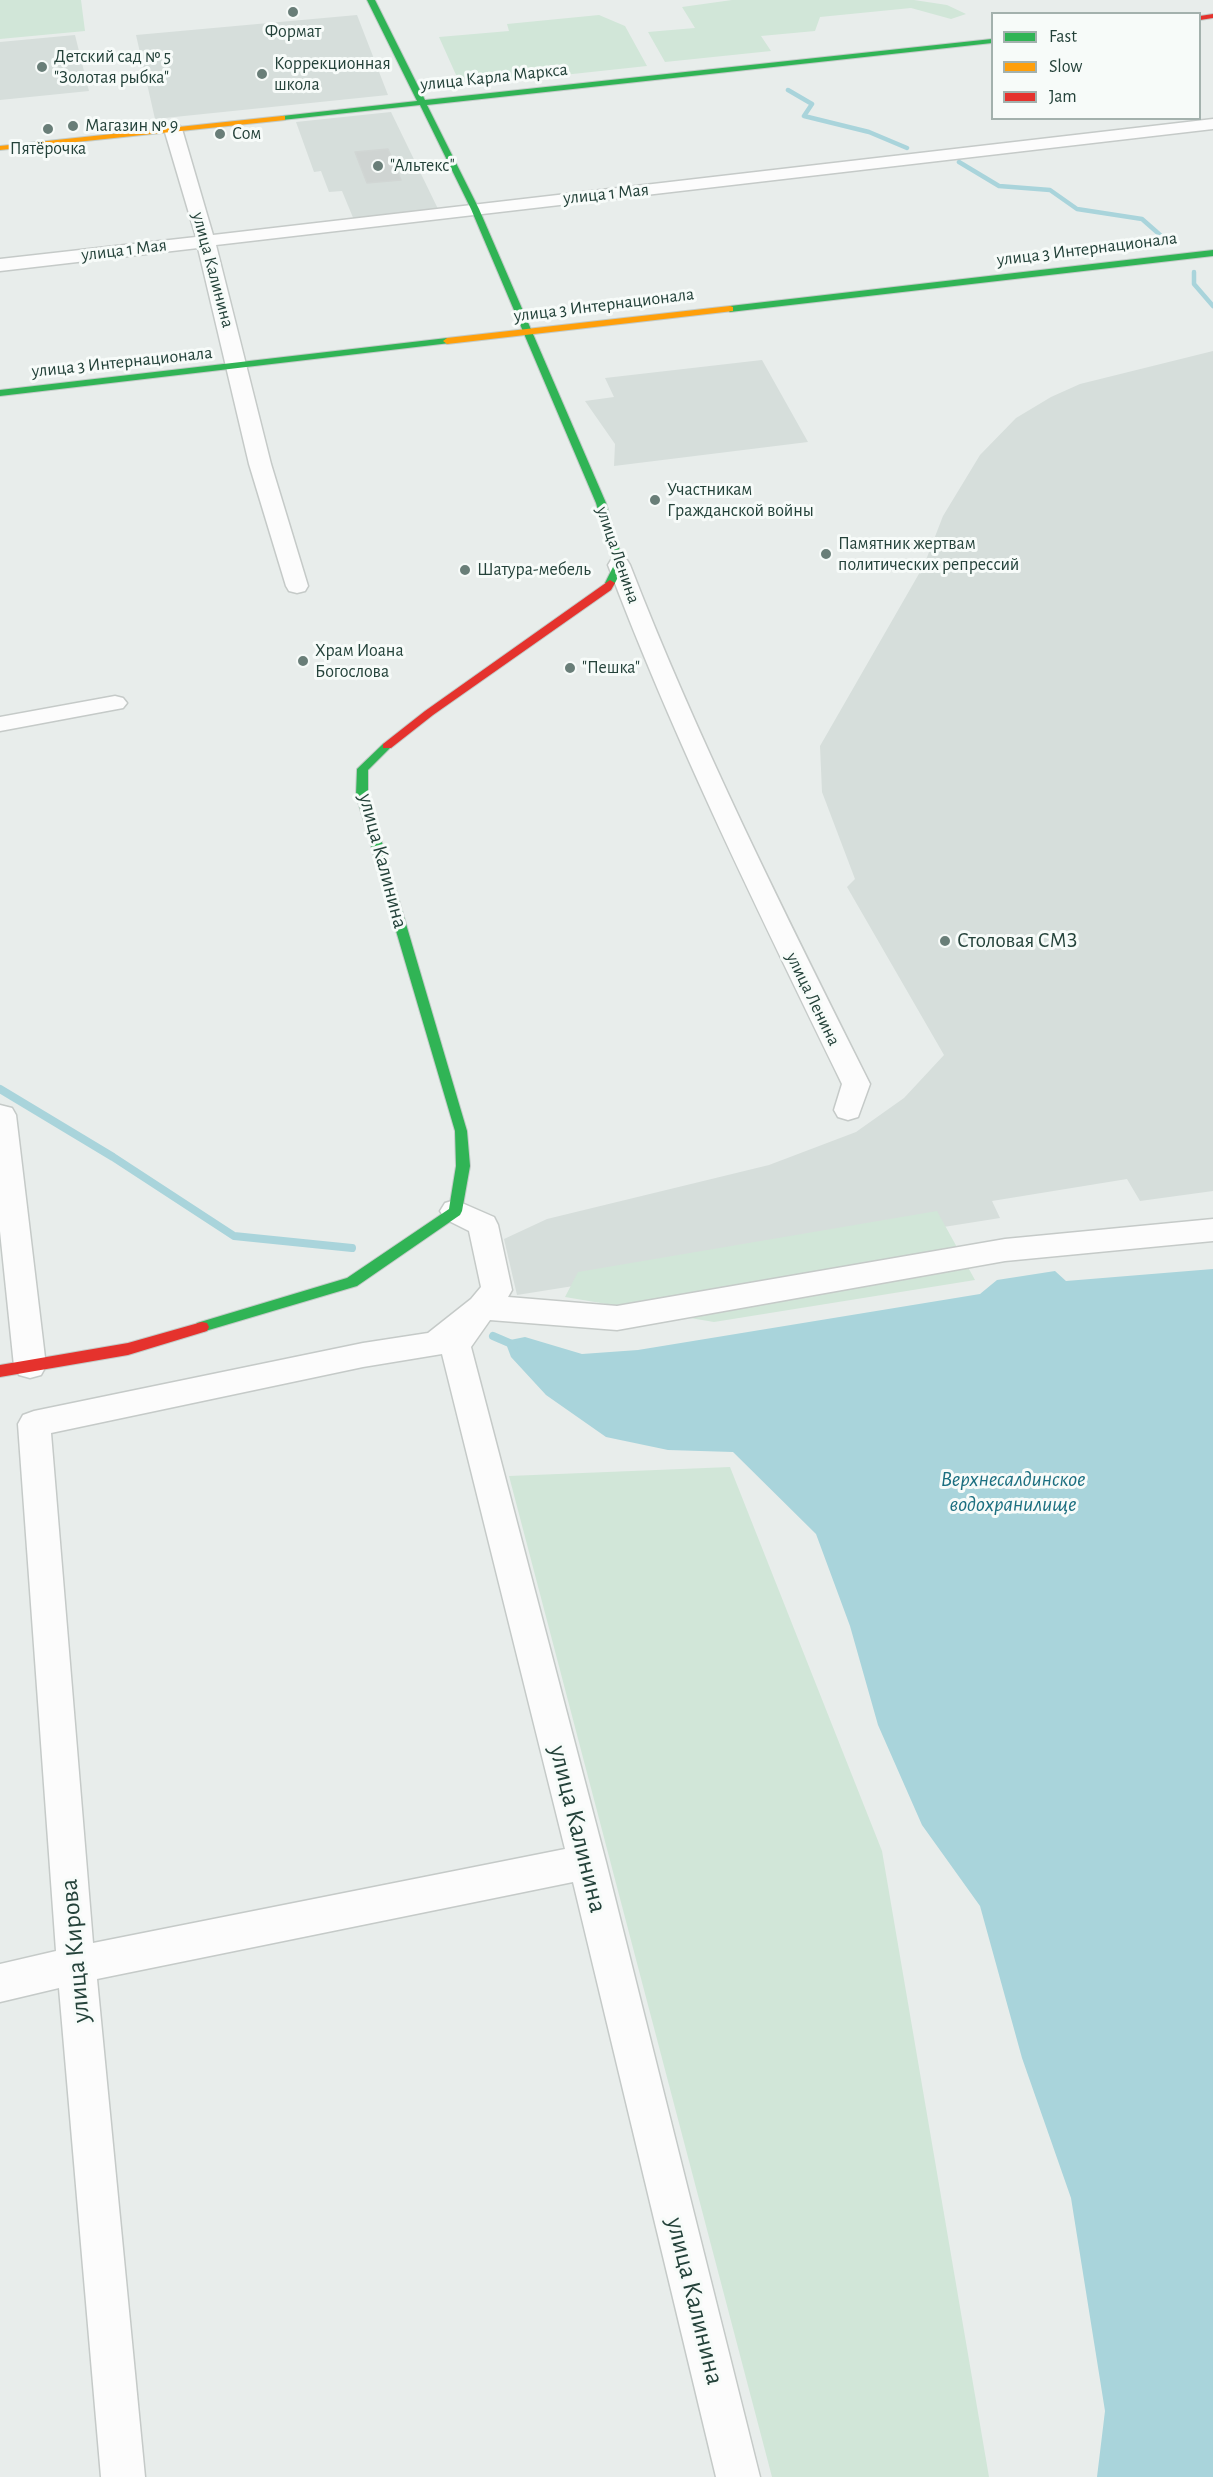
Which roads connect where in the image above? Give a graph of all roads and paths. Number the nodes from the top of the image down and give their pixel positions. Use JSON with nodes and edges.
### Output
{"nodes":[{"id":1,"x":371,"y":0,"type":"edge"},
{"id":2,"x":991,"y":40,"type":"edge"},
{"id":3,"x":422,"y":103,"type":"junction"},
{"id":4,"x":1213,"y":124,"type":"edge"},
{"id":5,"x":173,"y":129,"type":"junction"},
{"id":6,"x":0,"y":148,"type":"edge"},
{"id":7,"x":475,"y":209,"type":"junction"},
{"id":8,"x":206,"y":241,"type":"junction"},
{"id":9,"x":1213,"y":253,"type":"edge"},
{"id":10,"x":0,"y":265,"type":"edge"},
{"id":11,"x":526,"y":332,"type":"junction"},
{"id":12,"x":238,"y":367,"type":"junction"},
{"id":13,"x":0,"y":393,"type":"edge"},
{"id":14,"x":619,"y":565,"type":"junction"},
{"id":15,"x":297,"y":586,"type":"dead end"},
{"id":16,"x":115,"y":704,"type":"dead end"},
{"id":17,"x":0,"y":724,"type":"edge"},
{"id":18,"x":848,"y":1110,"type":"dead end"},
{"id":19,"x":2,"y":1115,"type":"dead end"},
{"id":20,"x":455,"y":1211,"type":"junction"},
{"id":21,"x":1213,"y":1230,"type":"edge"},
{"id":22,"x":482,"y":1307,"type":"junction"},
{"id":23,"x":30,"y":1366,"type":"junction"},
{"id":24,"x":0,"y":1371,"type":"edge"},
{"id":25,"x":587,"y":1862,"type":"junction"},
{"id":26,"x":76,"y":1965,"type":"junction"},
{"id":27,"x":0,"y":1983,"type":"edge"},
{"id":28,"x":123,"y":2477,"type":"edge"},
{"id":29,"x":738,"y":2477,"type":"edge"}],
"edges":[{"from":1,"to":3,"type":"main road","name":"улица Ленина"},
{"from":2,"to":3,"type":"main road","name":"улица Карла Маркса"},
{"from":3,"to":5,"type":"main road","name":"улица Карла Маркса"},
{"from":3,"to":7,"type":"main road","name":"улица Ленина"},
{"from":4,"to":7,"type":"street","name":"улица 1 Мая"},
{"from":5,"to":6,"type":"main road","name":"улица Карла Маркса"},
{"from":5,"to":8,"type":"street","name":"улица Калинина"},
{"from":7,"to":8,"type":"street","name":"улица 1 Мая"},
{"from":7,"to":11,"type":"main road","name":"улица Ленина"},
{"from":8,"to":10,"type":"street","name":"улица 1 Мая"},
{"from":8,"to":12,"type":"street","name":"улица Калинина"},
{"from":9,"to":11,"type":"main road","name":"улица 3 Интернационала"},
{"from":11,"to":12,"type":"main road","name":"улица 3 Интернационала"},
{"from":11,"to":14,"type":"main road","name":"улица Ленина"},
{"from":12,"to":13,"type":"main road","name":"улица 3 Интернационала"},
{"from":12,"to":15,"type":"street","name":"улица Калинина"},
{"from":14,"to":18,"type":"street","name":"улица Ленина"},
{"from":14,"to":20,"type":"main road","name":"улица Калинина"},
{"from":16,"to":17,"type":"street"},
{"from":19,"to":23,"type":"street"},
{"from":20,"to":22,"type":"street","name":"улица Калинина"},
{"from":20,"to":23,"type":"main road"},
{"from":21,"to":22,"type":"street"},
{"from":22,"to":25,"type":"street","name":"улица Калинина"},
{"from":22,"to":26,"type":"street","name":"улица Кирова"},
{"from":23,"to":24,"type":"main road"},
{"from":25,"to":26,"type":"street"},
{"from":25,"to":29,"type":"street","name":"улица Калинина"},
{"from":26,"to":27,"type":"street"},
{"from":26,"to":28,"type":"street","name":"улица Кирова"}]}
